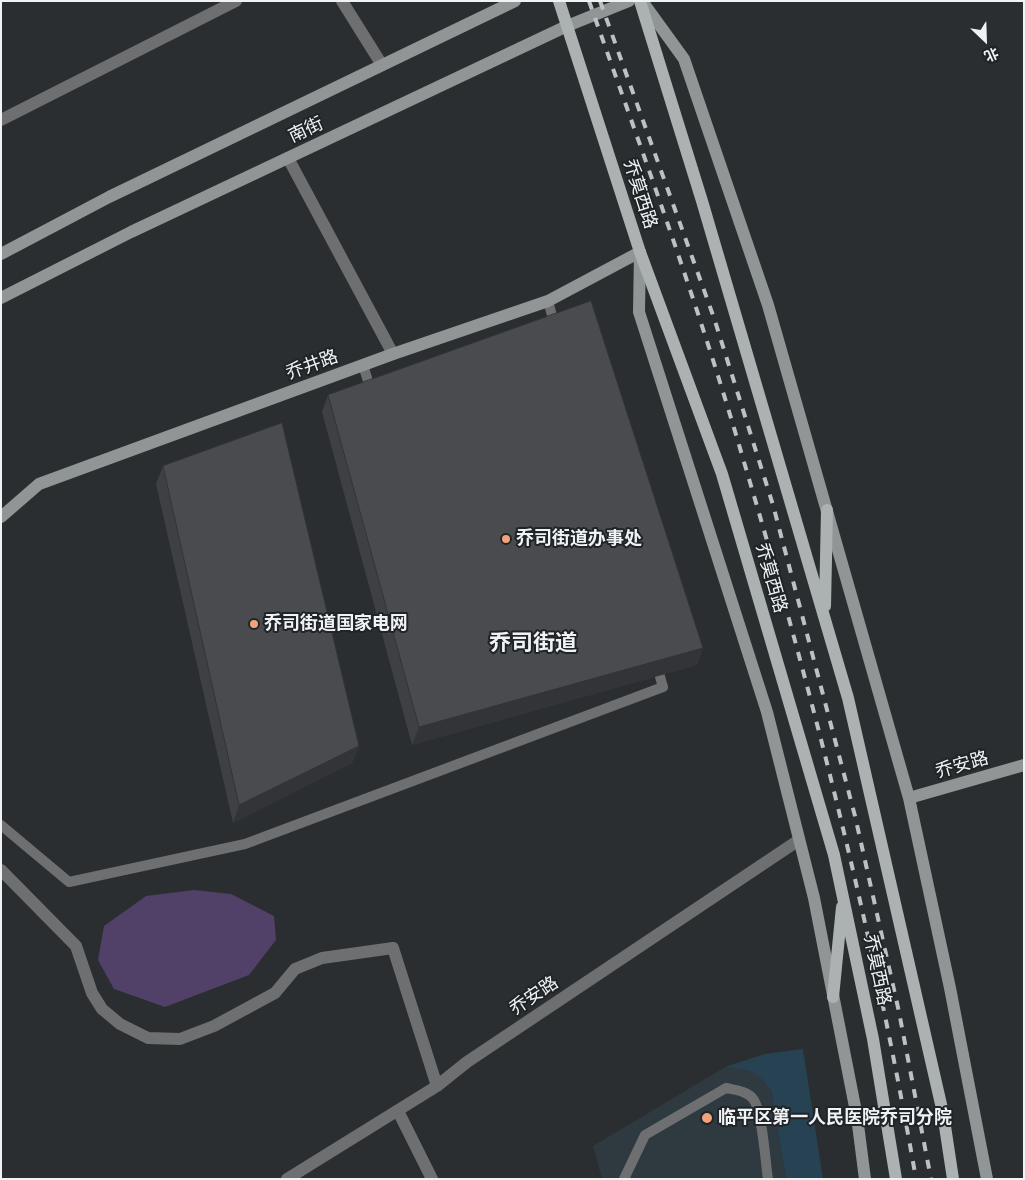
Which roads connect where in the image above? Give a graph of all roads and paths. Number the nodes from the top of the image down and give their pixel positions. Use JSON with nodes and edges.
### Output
{"nodes":[{"id":1,"x":236,"y":1,"type":"edge"},
{"id":2,"x":342,"y":1,"type":"edge"},
{"id":3,"x":515,"y":1,"type":"edge"},
{"id":4,"x":559,"y":1,"type":"edge"},
{"id":5,"x":629,"y":1,"type":"edge"},
{"id":6,"x":641,"y":1,"type":"edge"},
{"id":7,"x":567,"y":26,"type":"junction"},
{"id":8,"x":382,"y":66,"type":"junction"},
{"id":9,"x":1,"y":120,"type":"edge"},
{"id":10,"x":288,"y":158,"type":"junction"},
{"id":11,"x":640,"y":252,"type":"junction"},
{"id":12,"x":1,"y":254,"type":"edge"},
{"id":13,"x":1,"y":298,"type":"edge"},
{"id":14,"x":548,"y":301,"type":"junction"},
{"id":15,"x":558,"y":338,"type":"edge"},
{"id":16,"x":393,"y":354,"type":"junction"},
{"id":17,"x":363,"y":365,"type":"junction"},
{"id":18,"x":374,"y":400,"type":"edge"},
{"id":19,"x":827,"y":510,"type":"junction"},
{"id":20,"x":1,"y":517,"type":"edge"},
{"id":21,"x":825,"y":618,"type":"junction"},
{"id":22,"x":652,"y":650,"type":"edge"},
{"id":23,"x":1024,"y":765,"type":"edge"},
{"id":24,"x":909,"y":798,"type":"junction"},
{"id":25,"x":1,"y":825,"type":"edge"},
{"id":26,"x":800,"y":840,"type":"junction"},
{"id":27,"x":1,"y":870,"type":"edge"},
{"id":28,"x":843,"y":892,"type":"junction"},
{"id":29,"x":834,"y":997,"type":"junction"},
{"id":30,"x":437,"y":1086,"type":"junction"},
{"id":31,"x":398,"y":1111,"type":"junction"},
{"id":32,"x":287,"y":1179,"type":"edge"},
{"id":33,"x":432,"y":1179,"type":"edge"},
{"id":34,"x":624,"y":1179,"type":"edge"},
{"id":35,"x":768,"y":1179,"type":"edge"},
{"id":36,"x":865,"y":1179,"type":"edge"},
{"id":37,"x":896,"y":1179,"type":"edge"},
{"id":38,"x":953,"y":1179,"type":"edge"},
{"id":39,"x":987,"y":1179,"type":"edge"}],
"edges":[{"from":1,"to":9,"type":"street"},
{"from":2,"to":8,"type":"street"},
{"from":3,"to":8,"type":"main road","name":"南街"},
{"from":4,"to":7,"type":"main road","name":"乔莫西路"},
{"from":5,"to":7,"type":"main road","name":"南街"},
{"from":6,"to":19,"type":"main road"},
{"from":6,"to":21,"type":"main road","name":"乔莫西路"},
{"from":7,"to":10,"type":"main road","name":"南街"},
{"from":7,"to":11,"type":"main road","name":"乔莫西路"},
{"from":8,"to":12,"type":"main road","name":"南街"},
{"from":10,"to":13,"type":"main road","name":"南街"},
{"from":10,"to":16,"type":"street"},
{"from":11,"to":14,"type":"main road","name":"乔井路"},
{"from":11,"to":26,"type":"main road"},
{"from":11,"to":28,"type":"main road","name":"乔莫西路"},
{"from":14,"to":15,"type":"lane"},
{"from":14,"to":16,"type":"main road","name":"乔井路"},
{"from":16,"to":17,"type":"main road","name":"乔井路"},
{"from":17,"to":18,"type":"lane"},
{"from":17,"to":20,"type":"main road","name":"乔井路"},
{"from":19,"to":21,"type":"main road"},
{"from":19,"to":24,"type":"main road"},
{"from":21,"to":38,"type":"main road","name":"乔莫西路"},
{"from":22,"to":25,"type":"lane"},
{"from":23,"to":24,"type":"main road","name":"乔安路"},
{"from":24,"to":39,"type":"main road"},
{"from":26,"to":29,"type":"main road"},
{"from":26,"to":30,"type":"street","name":"乔安路"},
{"from":27,"to":30,"type":"street"},
{"from":28,"to":29,"type":"main road"},
{"from":28,"to":37,"type":"main road","name":"乔莫西路"},
{"from":29,"to":36,"type":"main road"},
{"from":30,"to":31,"type":"street","name":"乔安路"},
{"from":31,"to":32,"type":"street","name":"乔安路"},
{"from":31,"to":33,"type":"street"},
{"from":34,"to":35,"type":"lane"}]}
